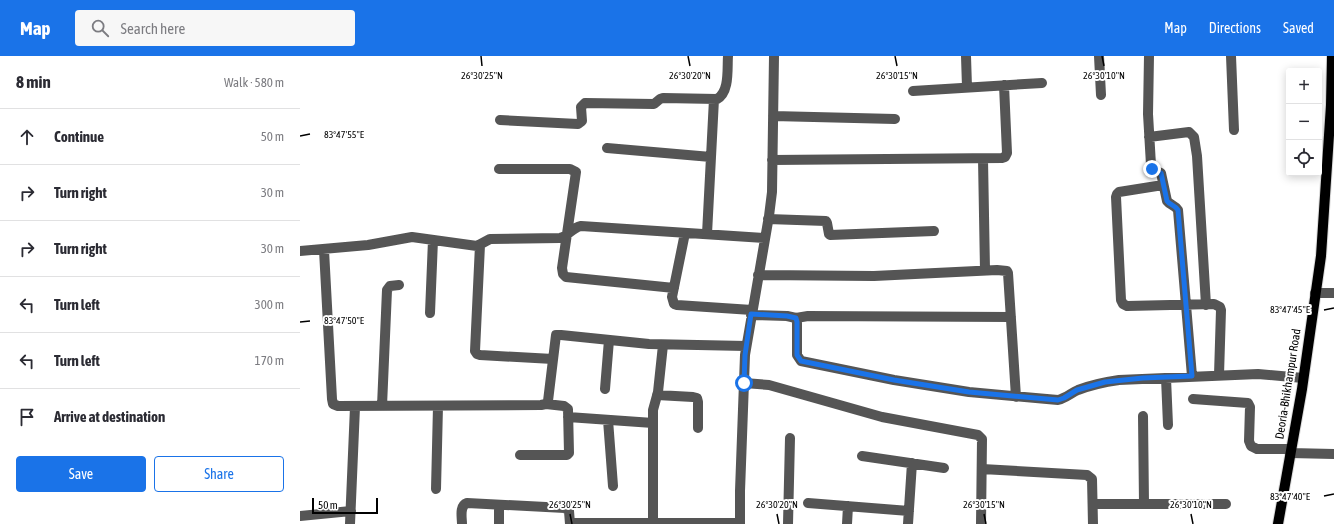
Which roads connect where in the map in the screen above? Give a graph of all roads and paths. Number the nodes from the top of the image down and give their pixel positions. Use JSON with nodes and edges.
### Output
{"nodes":[{"id":1,"x":728,"y":56,"type":"edge"},
{"id":2,"x":774,"y":56,"type":"edge"},
{"id":3,"x":966,"y":56,"type":"edge"},
{"id":4,"x":1098,"y":56,"type":"edge"},
{"id":5,"x":1149,"y":56,"type":"edge"},
{"id":6,"x":1231,"y":56,"type":"edge"},
{"id":7,"x":1332,"y":56,"type":"edge"},
{"id":8,"x":1042,"y":83,"type":"dead end"},
{"id":9,"x":1004,"y":85,"type":"junction"},
{"id":10,"x":967,"y":87,"type":"junction"},
{"id":11,"x":914,"y":91,"type":"dead end"},
{"id":12,"x":1101,"y":95,"type":"dead end"},
{"id":13,"x":714,"y":99,"type":"junction"},
{"id":14,"x":773,"y":116,"type":"junction"},
{"id":15,"x":895,"y":119,"type":"dead end"},
{"id":16,"x":500,"y":120,"type":"dead end"},
{"id":17,"x":1234,"y":130,"type":"dead end"},
{"id":18,"x":1149,"y":137,"type":"junction"},
{"id":19,"x":1331,"y":137,"type":"edge"},
{"id":20,"x":607,"y":148,"type":"dead end"},
{"id":21,"x":711,"y":157,"type":"junction"},
{"id":22,"x":983,"y":159,"type":"junction"},
{"id":23,"x":772,"y":160,"type":"junction"},
{"id":24,"x":499,"y":169,"type":"dead end"},
{"id":25,"x":1163,"y":184,"type":"junction"},
{"id":26,"x":768,"y":219,"type":"junction"},
{"id":27,"x":934,"y":231,"type":"dead end"},
{"id":28,"x":685,"y":233,"type":"junction"},
{"id":29,"x":707,"y":234,"type":"junction"},
{"id":30,"x":567,"y":235,"type":"junction"},
{"id":31,"x":765,"y":238,"type":"junction"},
{"id":32,"x":433,"y":240,"type":"junction"},
{"id":33,"x":480,"y":245,"type":"junction"},
{"id":34,"x":324,"y":250,"type":"junction"},
{"id":35,"x":300,"y":251,"type":"edge"},
{"id":36,"x":985,"y":270,"type":"junction"},
{"id":37,"x":758,"y":275,"type":"junction"},
{"id":38,"x":399,"y":285,"type":"dead end"},
{"id":39,"x":674,"y":288,"type":"junction"},
{"id":40,"x":1315,"y":293,"type":"junction"},
{"id":41,"x":1334,"y":293,"type":"edge"},
{"id":42,"x":1186,"y":305,"type":"junction"},
{"id":43,"x":1206,"y":305,"type":"junction"},
{"id":44,"x":752,"y":312,"type":"junction"},
{"id":45,"x":430,"y":313,"type":"dead end"},
{"id":46,"x":1011,"y":317,"type":"junction"},
{"id":47,"x":796,"y":318,"type":"junction"},
{"id":48,"x":609,"y":340,"type":"junction"},
{"id":49,"x":663,"y":344,"type":"junction"},
{"id":50,"x":746,"y":346,"type":"junction"},
{"id":51,"x":553,"y":359,"type":"junction"},
{"id":52,"x":1219,"y":375,"type":"junction"},
{"id":53,"x":1192,"y":376,"type":"junction"},
{"id":54,"x":1166,"y":378,"type":"junction"},
{"id":55,"x":1303,"y":378,"type":"junction"},
{"id":56,"x":744,"y":383,"type":"junction"},
{"id":57,"x":605,"y":390,"type":"dead end"},
{"id":58,"x":657,"y":395,"type":"junction"},
{"id":59,"x":1016,"y":397,"type":"junction"},
{"id":60,"x":1193,"y":399,"type":"dead end"},
{"id":61,"x":546,"y":404,"type":"junction"},
{"id":62,"x":382,"y":406,"type":"junction"},
{"id":63,"x":438,"y":406,"type":"junction"},
{"id":64,"x":355,"y":407,"type":"junction"},
{"id":65,"x":1143,"y":416,"type":"dead end"},
{"id":66,"x":568,"y":417,"type":"junction"},
{"id":67,"x":608,"y":420,"type":"junction"},
{"id":68,"x":653,"y":423,"type":"junction"},
{"id":69,"x":1168,"y":425,"type":"dead end"},
{"id":70,"x":698,"y":428,"type":"dead end"},
{"id":71,"x":790,"y":438,"type":"dead end"},
{"id":72,"x":1291,"y":451,"type":"junction"},
{"id":73,"x":1334,"y":454,"type":"edge"},
{"id":74,"x":520,"y":455,"type":"dead end"},
{"id":75,"x":862,"y":456,"type":"dead end"},
{"id":76,"x":912,"y":463,"type":"junction"},
{"id":77,"x":944,"y":468,"type":"dead end"},
{"id":78,"x":982,"y":469,"type":"junction"},
{"id":79,"x":613,"y":486,"type":"dead end"},
{"id":80,"x":436,"y":489,"type":"dead end"},
{"id":81,"x":808,"y":503,"type":"dead end"},
{"id":82,"x":499,"y":504,"type":"junction"},
{"id":83,"x":1092,"y":504,"type":"junction"},
{"id":84,"x":1144,"y":504,"type":"junction"},
{"id":85,"x":1226,"y":504,"type":"dead end"},
{"id":86,"x":848,"y":506,"type":"junction"},
{"id":87,"x":351,"y":511,"type":"junction"},
{"id":88,"x":909,"y":511,"type":"junction"},
{"id":89,"x":300,"y":516,"type":"edge"},
{"id":90,"x":570,"y":523,"type":"edge"},
{"id":91,"x":653,"y":523,"type":"edge"},
{"id":92,"x":740,"y":523,"type":"edge"},
{"id":93,"x":350,"y":524,"type":"edge"},
{"id":94,"x":462,"y":524,"type":"edge"},
{"id":95,"x":499,"y":524,"type":"edge"},
{"id":96,"x":788,"y":524,"type":"edge"},
{"id":97,"x":848,"y":524,"type":"edge"},
{"id":98,"x":908,"y":524,"type":"edge"},
{"id":99,"x":981,"y":524,"type":"edge"},
{"id":100,"x":1093,"y":524,"type":"edge"},
{"id":101,"x":1278,"y":524,"type":"edge"}],
"edges":[{"from":1,"to":13,"type":"street"},
{"from":2,"to":14,"type":"street"},
{"from":3,"to":10,"type":"street"},
{"from":4,"to":12,"type":"street"},
{"from":5,"to":18,"type":"street"},
{"from":6,"to":17,"type":"street"},
{"from":7,"to":19,"type":"main road","name":"Deoria-Bhikhampur Road"},
{"from":8,"to":9,"type":"street"},
{"from":9,"to":10,"type":"street"},
{"from":9,"to":22,"type":"street"},
{"from":10,"to":11,"type":"street"},
{"from":13,"to":16,"type":"street"},
{"from":13,"to":21,"type":"street"},
{"from":14,"to":15,"type":"street"},
{"from":14,"to":23,"type":"street"},
{"from":18,"to":25,"type":"street"},
{"from":18,"to":43,"type":"street"},
{"from":19,"to":40,"type":"main road","name":"Deoria-Bhikhampur Road"},
{"from":20,"to":21,"type":"street"},
{"from":21,"to":29,"type":"street"},
{"from":22,"to":23,"type":"street"},
{"from":22,"to":36,"type":"street"},
{"from":23,"to":26,"type":"street"},
{"from":24,"to":30,"type":"street"},
{"from":25,"to":42,"type":"street"},
{"from":25,"to":42,"type":"street"},
{"from":26,"to":27,"type":"street"},
{"from":26,"to":31,"type":"street"},
{"from":28,"to":29,"type":"street"},
{"from":28,"to":30,"type":"street"},
{"from":28,"to":39,"type":"street"},
{"from":29,"to":31,"type":"street"},
{"from":30,"to":33,"type":"street"},
{"from":30,"to":39,"type":"street"},
{"from":31,"to":37,"type":"street"},
{"from":32,"to":33,"type":"street"},
{"from":32,"to":34,"type":"street"},
{"from":32,"to":45,"type":"street"},
{"from":33,"to":51,"type":"street"},
{"from":34,"to":35,"type":"street"},
{"from":34,"to":64,"type":"street"},
{"from":36,"to":37,"type":"street"},
{"from":36,"to":46,"type":"street"},
{"from":37,"to":44,"type":"street"},
{"from":38,"to":62,"type":"street"},
{"from":39,"to":44,"type":"street"},
{"from":40,"to":41,"type":"street"},
{"from":40,"to":55,"type":"main road","name":"Deoria-Bhikhampur Road"},
{"from":42,"to":43,"type":"street"},
{"from":42,"to":53,"type":"street"},
{"from":43,"to":52,"type":"street"},
{"from":44,"to":47,"type":"street"},
{"from":44,"to":50,"type":"street"},
{"from":46,"to":47,"type":"street"},
{"from":46,"to":59,"type":"street"},
{"from":47,"to":59,"type":"street"},
{"from":48,"to":49,"type":"street"},
{"from":48,"to":51,"type":"street"},
{"from":48,"to":57,"type":"street"},
{"from":49,"to":50,"type":"street"},
{"from":49,"to":58,"type":"street"},
{"from":50,"to":56,"type":"street"},
{"from":51,"to":61,"type":"street"},
{"from":52,"to":53,"type":"street"},
{"from":52,"to":55,"type":"street"},
{"from":53,"to":54,"type":"street"},
{"from":54,"to":59,"type":"street"},
{"from":54,"to":69,"type":"street"},
{"from":55,"to":72,"type":"main road","name":"Deoria-Bhikhampur Road"},
{"from":56,"to":78,"type":"street"},
{"from":56,"to":92,"type":"street"},
{"from":58,"to":68,"type":"street"},
{"from":58,"to":70,"type":"street"},
{"from":60,"to":72,"type":"street"},
{"from":61,"to":63,"type":"street"},
{"from":61,"to":66,"type":"street"},
{"from":62,"to":63,"type":"street"},
{"from":62,"to":64,"type":"street"},
{"from":63,"to":80,"type":"street"},
{"from":64,"to":87,"type":"street"},
{"from":65,"to":84,"type":"street"},
{"from":66,"to":67,"type":"street"},
{"from":66,"to":74,"type":"street"},
{"from":67,"to":68,"type":"street"},
{"from":67,"to":79,"type":"street"},
{"from":68,"to":91,"type":"street"},
{"from":71,"to":96,"type":"street"},
{"from":72,"to":73,"type":"street"},
{"from":72,"to":101,"type":"main road","name":"Deoria-Bhikhampur Road"},
{"from":75,"to":76,"type":"street"},
{"from":76,"to":77,"type":"street"},
{"from":76,"to":88,"type":"street"},
{"from":78,"to":83,"type":"street"},
{"from":78,"to":99,"type":"street"},
{"from":81,"to":86,"type":"street"},
{"from":82,"to":90,"type":"street"},
{"from":82,"to":94,"type":"street"},
{"from":82,"to":95,"type":"street"},
{"from":83,"to":84,"type":"street"},
{"from":83,"to":100,"type":"street"},
{"from":84,"to":85,"type":"street"},
{"from":86,"to":88,"type":"street"},
{"from":86,"to":97,"type":"street"},
{"from":87,"to":89,"type":"street"},
{"from":87,"to":93,"type":"street"},
{"from":88,"to":98,"type":"street"},
{"from":90,"to":91,"type":"street"},
{"from":91,"to":92,"type":"street"}]}
